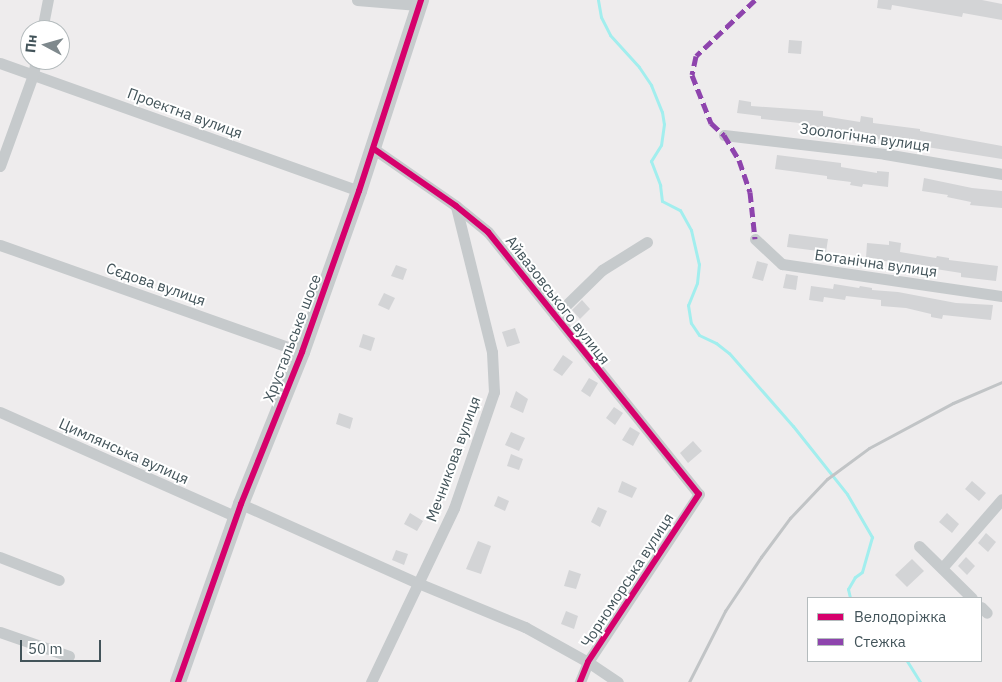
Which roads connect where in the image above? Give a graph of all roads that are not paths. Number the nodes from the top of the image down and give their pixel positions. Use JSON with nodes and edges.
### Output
{"nodes":[{"id":1,"x":48,"y":0,"type":"edge"},
{"id":2,"x":357,"y":0,"type":"edge"},
{"id":3,"x":419,"y":2,"type":"edge"},
{"id":4,"x":44,"y":20,"type":"edge"},
{"id":5,"x":0,"y":63,"type":"edge"},
{"id":6,"x":34,"y":70,"type":"edge"},
{"id":7,"x":33,"y":74,"type":"junction"},
{"id":8,"x":724,"y":135,"type":"dead end"},
{"id":9,"x":374,"y":149,"type":"junction"},
{"id":10,"x":0,"y":166,"type":"edge"},
{"id":11,"x":1002,"y":174,"type":"edge"},
{"id":12,"x":359,"y":191,"type":"junction"},
{"id":13,"x":456,"y":206,"type":"junction"},
{"id":14,"x":755,"y":239,"type":"dead end"},
{"id":15,"x":647,"y":242,"type":"dead end"},
{"id":16,"x":0,"y":245,"type":"edge"},
{"id":17,"x":1002,"y":296,"type":"edge"},
{"id":18,"x":555,"y":316,"type":"junction"},
{"id":19,"x":302,"y":352,"type":"junction"},
{"id":20,"x":0,"y":412,"type":"edge"},
{"id":21,"x":699,"y":494,"type":"joint"},
{"id":22,"x":1002,"y":498,"type":"edge"},
{"id":23,"x":239,"y":511,"type":"junction"},
{"id":24,"x":919,"y":546,"type":"dead end"},
{"id":25,"x":0,"y":557,"type":"edge"},
{"id":26,"x":942,"y":568,"type":"junction"},
{"id":27,"x":59,"y":580,"type":"dead end"},
{"id":28,"x":418,"y":583,"type":"junction"},
{"id":29,"x":971,"y":597,"type":"edge"},
{"id":30,"x":0,"y":632,"type":"edge"},
{"id":31,"x":69,"y":656,"type":"dead end"},
{"id":32,"x":588,"y":662,"type":"junction"},
{"id":33,"x":178,"y":682,"type":"edge"},
{"id":34,"x":371,"y":682,"type":"edge"},
{"id":35,"x":580,"y":682,"type":"edge"},
{"id":36,"x":618,"y":682,"type":"edge"}],
"edges":[{"from":1,"to":4,"type":"street"},
{"from":2,"to":3,"type":"street"},
{"from":3,"to":9,"type":"street","name":"Хрустальське шосе"},
{"from":5,"to":7,"type":"street","name":"Проектна вулиця"},
{"from":6,"to":7,"type":"street"},
{"from":7,"to":10,"type":"street"},
{"from":7,"to":12,"type":"street","name":"Проектна вулиця"},
{"from":8,"to":11,"type":"street","name":"Зоологічна вулиця"},
{"from":9,"to":12,"type":"street","name":"Хрустальське шосе"},
{"from":9,"to":13,"type":"street","name":"Айвазовського вулиця"},
{"from":12,"to":19,"type":"street","name":"Хрустальське шосе"},
{"from":13,"to":18,"type":"street","name":"Айвазовського вулиця"},
{"from":13,"to":28,"type":"street","name":"Мечникова вулиця"},
{"from":14,"to":17,"type":"street","name":"Ботанічна вулиця"},
{"from":15,"to":18,"type":"street"},
{"from":16,"to":19,"type":"street","name":"Сєдова вулиця"},
{"from":18,"to":21,"type":"street","name":"Айвазовського вулиця"},
{"from":19,"to":23,"type":"street","name":"Хрустальське шосе"},
{"from":20,"to":23,"type":"street","name":"Цимлянська вулиця"},
{"from":21,"to":32,"type":"street","name":"Чорноморська вулиця"},
{"from":22,"to":26,"type":"street"},
{"from":23,"to":28,"type":"street","name":"Цимлянська вулиця"},
{"from":23,"to":33,"type":"street","name":"Хрустальське шосе"},
{"from":24,"to":26,"type":"street"},
{"from":25,"to":27,"type":"street"},
{"from":26,"to":29,"type":"street"},
{"from":28,"to":32,"type":"street","name":"Цимлянська вулиця"},
{"from":28,"to":34,"type":"street","name":"Мечникова вулиця"},
{"from":30,"to":31,"type":"street"},
{"from":32,"to":35,"type":"street","name":"Чорноморська вулиця"},
{"from":32,"to":36,"type":"street","name":"Цимлянська вулиця"}]}
